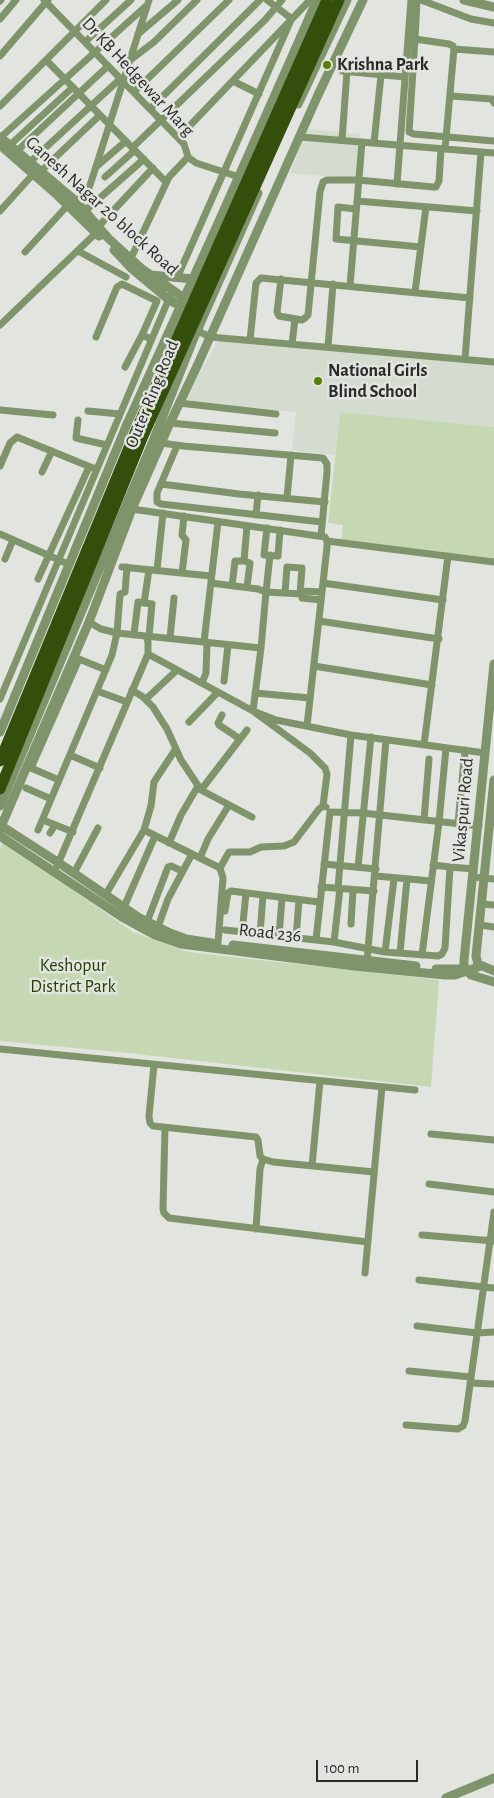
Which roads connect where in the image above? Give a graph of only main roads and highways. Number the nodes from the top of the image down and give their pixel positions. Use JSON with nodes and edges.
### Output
{"nodes":[{"id":1,"x":327,"y":0,"type":"edge"},
{"id":2,"x":338,"y":0,"type":"edge"},
{"id":3,"x":0,"y":761,"type":"edge"},
{"id":4,"x":0,"y":789,"type":"edge"}],
"edges":[{"from":1,"to":3,"type":"main road","name":"Outer Ring Road","bridge":true},
{"from":2,"to":4,"type":"main road","name":"Outer Ring Road","bridge":true}]}
